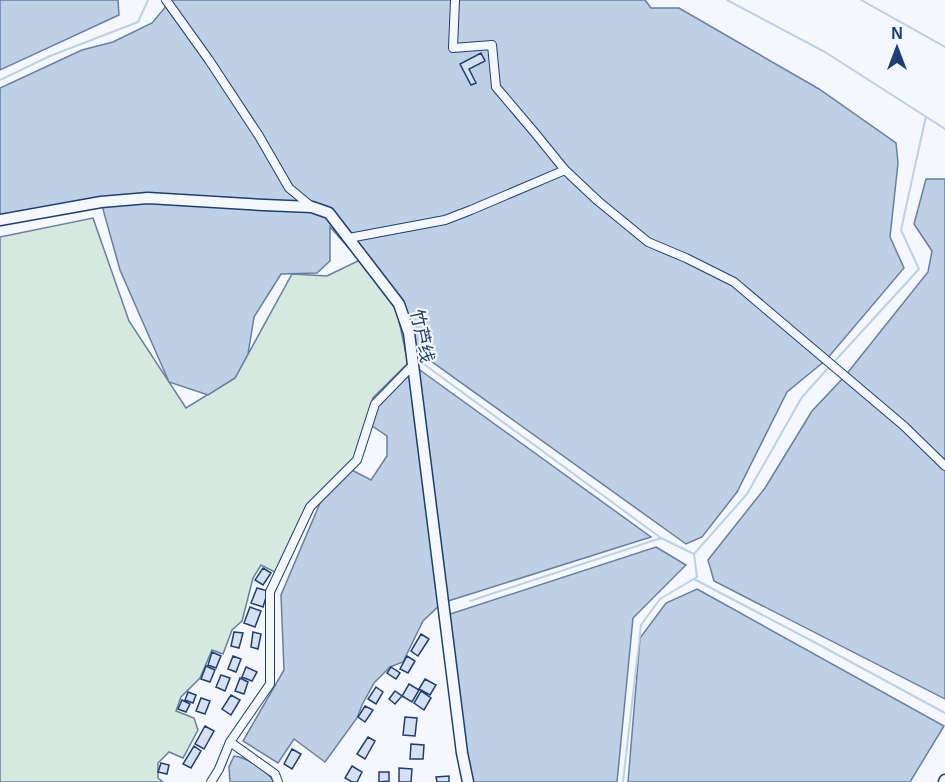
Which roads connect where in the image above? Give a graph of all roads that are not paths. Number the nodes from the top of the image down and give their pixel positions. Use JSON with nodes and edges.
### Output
{"nodes":[{"id":1,"x":166,"y":0,"type":"edge"},
{"id":2,"x":455,"y":0,"type":"edge"},
{"id":3,"x":565,"y":170,"type":"junction"},
{"id":4,"x":312,"y":207,"type":"junction"},
{"id":5,"x":0,"y":220,"type":"edge"},
{"id":6,"x":349,"y":238,"type":"junction"},
{"id":7,"x":412,"y":365,"type":"junction"},
{"id":8,"x":945,"y":466,"type":"edge"},
{"id":9,"x":230,"y":742,"type":"junction"},
{"id":10,"x":211,"y":782,"type":"edge"},
{"id":11,"x":278,"y":782,"type":"edge"},
{"id":12,"x":468,"y":782,"type":"edge"}],
"edges":[{"from":1,"to":4,"type":"street"},
{"from":2,"to":3,"type":"street"},
{"from":3,"to":6,"type":"street"},
{"from":3,"to":8,"type":"street"},
{"from":4,"to":5,"type":"street","name":"竹芦线"},
{"from":4,"to":6,"type":"street","name":"竹芦线"},
{"from":6,"to":7,"type":"street","name":"竹芦线"},
{"from":7,"to":9,"type":"street"},
{"from":7,"to":12,"type":"street","name":"竹芦线"},
{"from":9,"to":10,"type":"street"},
{"from":9,"to":11,"type":"street"}]}
